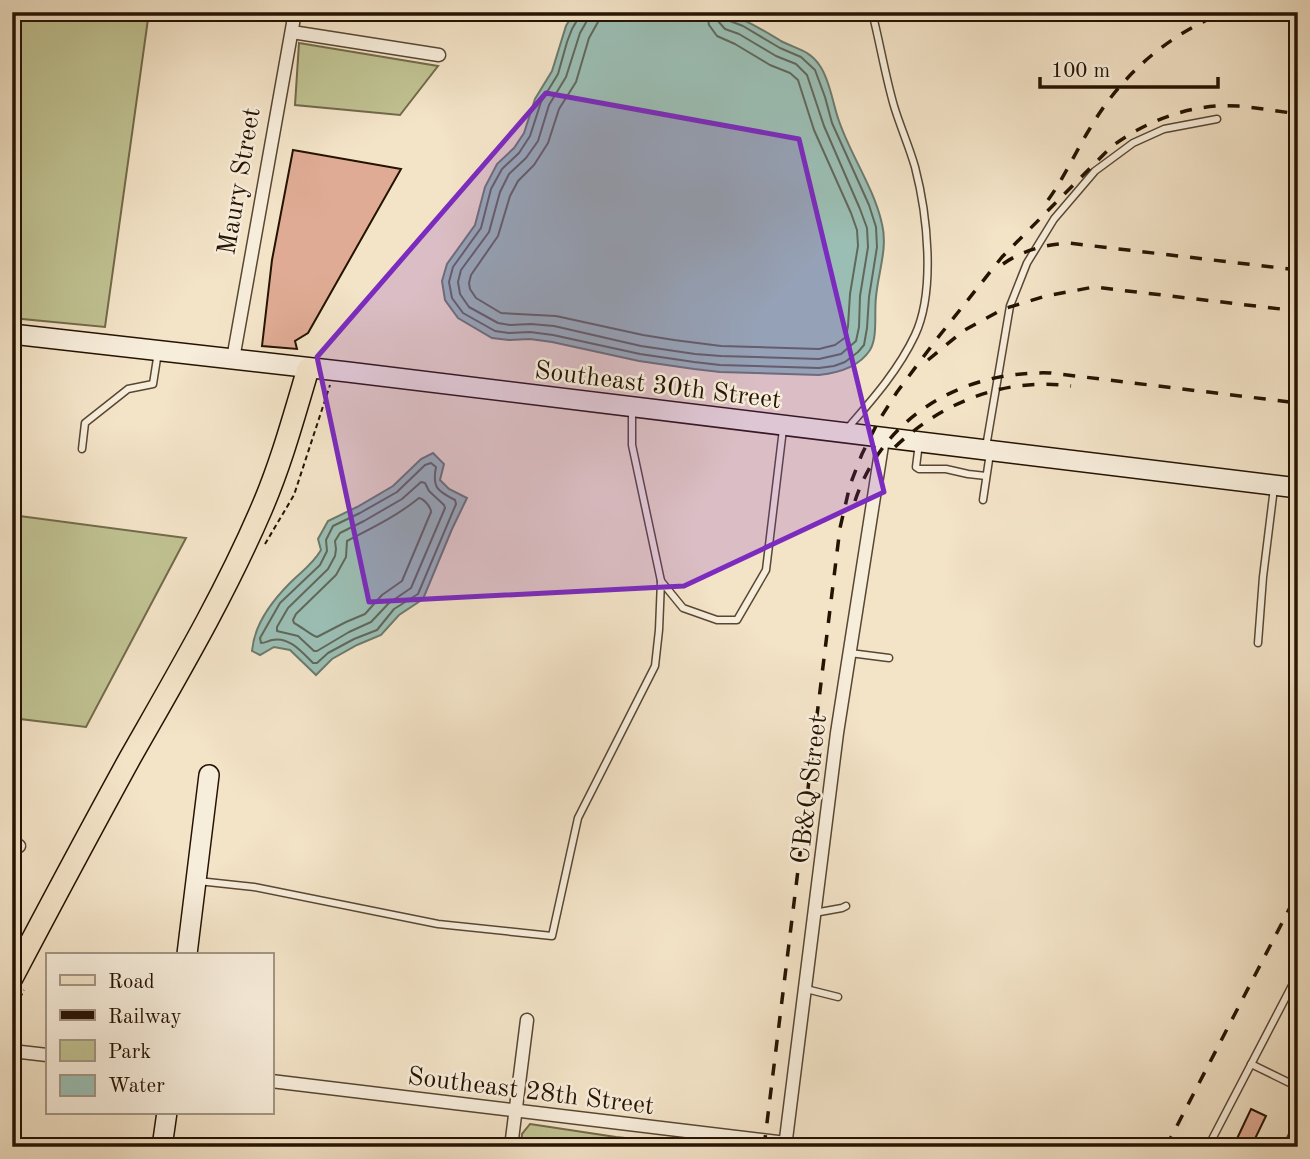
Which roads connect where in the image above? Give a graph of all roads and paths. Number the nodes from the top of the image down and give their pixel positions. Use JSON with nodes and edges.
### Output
{"nodes":[{"id":1,"x":295,"y":12,"type":"edge"},
{"id":2,"x":872,"y":12,"type":"edge"},
{"id":3,"x":292,"y":32,"type":"junction"},
{"id":4,"x":439,"y":55,"type":"dead end"},
{"id":5,"x":1217,"y":119,"type":"dead end"},
{"id":6,"x":12,"y":334,"type":"edge"},
{"id":7,"x":158,"y":351,"type":"junction"},
{"id":8,"x":233,"y":359,"type":"junction"},
{"id":9,"x":308,"y":369,"type":"junction"},
{"id":10,"x":632,"y":408,"type":"junction"},
{"id":11,"x":783,"y":426,"type":"junction"},
{"id":12,"x":843,"y":434,"type":"junction"},
{"id":13,"x":883,"y":439,"type":"junction"},
{"id":14,"x":919,"y":443,"type":"junction"},
{"id":15,"x":82,"y":449,"type":"dead end"},
{"id":16,"x":988,"y":451,"type":"junction"},
{"id":17,"x":986,"y":476,"type":"junction"},
{"id":18,"x":1274,"y":485,"type":"junction"},
{"id":19,"x":1298,"y":488,"type":"edge"},
{"id":20,"x":983,"y":500,"type":"dead end"},
{"id":21,"x":661,"y":581,"type":"junction"},
{"id":22,"x":1258,"y":643,"type":"dead end"},
{"id":23,"x":850,"y":653,"type":"junction"},
{"id":24,"x":889,"y":658,"type":"dead end"},
{"id":25,"x":209,"y":775,"type":"dead end"},
{"id":26,"x":196,"y":881,"type":"junction"},
{"id":27,"x":846,"y":906,"type":"dead end"},
{"id":28,"x":814,"y":914,"type":"junction"},
{"id":29,"x":187,"y":953,"type":"edge"},
{"id":30,"x":1298,"y":974,"type":"edge"},
{"id":31,"x":12,"y":978,"type":"edge"},
{"id":32,"x":805,"y":989,"type":"junction"},
{"id":33,"x":838,"y":997,"type":"dead end"},
{"id":34,"x":527,"y":1020,"type":"dead end"},
{"id":35,"x":12,"y":1051,"type":"edge"},
{"id":36,"x":46,"y":1055,"type":"edge"},
{"id":37,"x":1251,"y":1064,"type":"junction"},
{"id":38,"x":273,"y":1081,"type":"edge"},
{"id":39,"x":1298,"y":1087,"type":"edge"},
{"id":40,"x":516,"y":1112,"type":"junction"},
{"id":41,"x":167,"y":1114,"type":"edge"},
{"id":42,"x":1298,"y":1124,"type":"edge"},
{"id":43,"x":785,"y":1145,"type":"edge"},
{"id":44,"x":162,"y":1147,"type":"edge"},
{"id":45,"x":512,"y":1147,"type":"edge"},
{"id":46,"x":1209,"y":1147,"type":"edge"},
{"id":47,"x":1286,"y":1147,"type":"edge"}],
"edges":[{"from":1,"to":3,"type":"street","name":"Maury Street"},
{"from":2,"to":12,"type":"lane"},
{"from":3,"to":4,"type":"street"},
{"from":3,"to":8,"type":"street","name":"Maury Street"},
{"from":5,"to":16,"type":"lane"},
{"from":6,"to":7,"type":"main road","name":"Southeast 30th Street"},
{"from":7,"to":8,"type":"main road","name":"Southeast 30th Street"},
{"from":7,"to":15,"type":"lane"},
{"from":8,"to":9,"type":"main road","name":"Southeast 30th Street"},
{"from":9,"to":10,"type":"main road","name":"Southeast 30th Street"},
{"from":9,"to":31,"type":"main road"},
{"from":10,"to":11,"type":"main road","name":"Southeast 30th Street"},
{"from":10,"to":21,"type":"lane"},
{"from":11,"to":12,"type":"main road","name":"Southeast 30th Street"},
{"from":11,"to":21,"type":"lane"},
{"from":12,"to":13,"type":"main road","name":"Southeast 30th Street"},
{"from":13,"to":14,"type":"main road","name":"Southeast 30th Street"},
{"from":13,"to":23,"type":"street","name":"CB&Q Street"},
{"from":14,"to":16,"type":"main road","name":"Southeast 30th Street"},
{"from":14,"to":17,"type":"lane"},
{"from":16,"to":17,"type":"lane"},
{"from":16,"to":18,"type":"main road","name":"Southeast 30th Street"},
{"from":17,"to":20,"type":"lane"},
{"from":18,"to":19,"type":"main road","name":"Southeast 30th Street"},
{"from":18,"to":22,"type":"lane"},
{"from":21,"to":26,"type":"lane"},
{"from":23,"to":24,"type":"lane"},
{"from":23,"to":28,"type":"street","name":"CB&Q Street"},
{"from":25,"to":26,"type":"main road"},
{"from":26,"to":29,"type":"main road"},
{"from":27,"to":28,"type":"lane"},
{"from":28,"to":32,"type":"street","name":"CB&Q Street"},
{"from":30,"to":37,"type":"lane"},
{"from":32,"to":33,"type":"lane"},
{"from":32,"to":43,"type":"street","name":"CB&Q Street"},
{"from":34,"to":40,"type":"street"},
{"from":35,"to":36,"type":"street"},
{"from":37,"to":39,"type":"lane"},
{"from":37,"to":46,"type":"lane"},
{"from":38,"to":40,"type":"street","name":"Southeast 28th Street"},
{"from":40,"to":43,"type":"street","name":"Southeast 28th Street"},
{"from":40,"to":45,"type":"street"},
{"from":41,"to":44,"type":"main road"},
{"from":42,"to":47,"type":"lane"}]}
